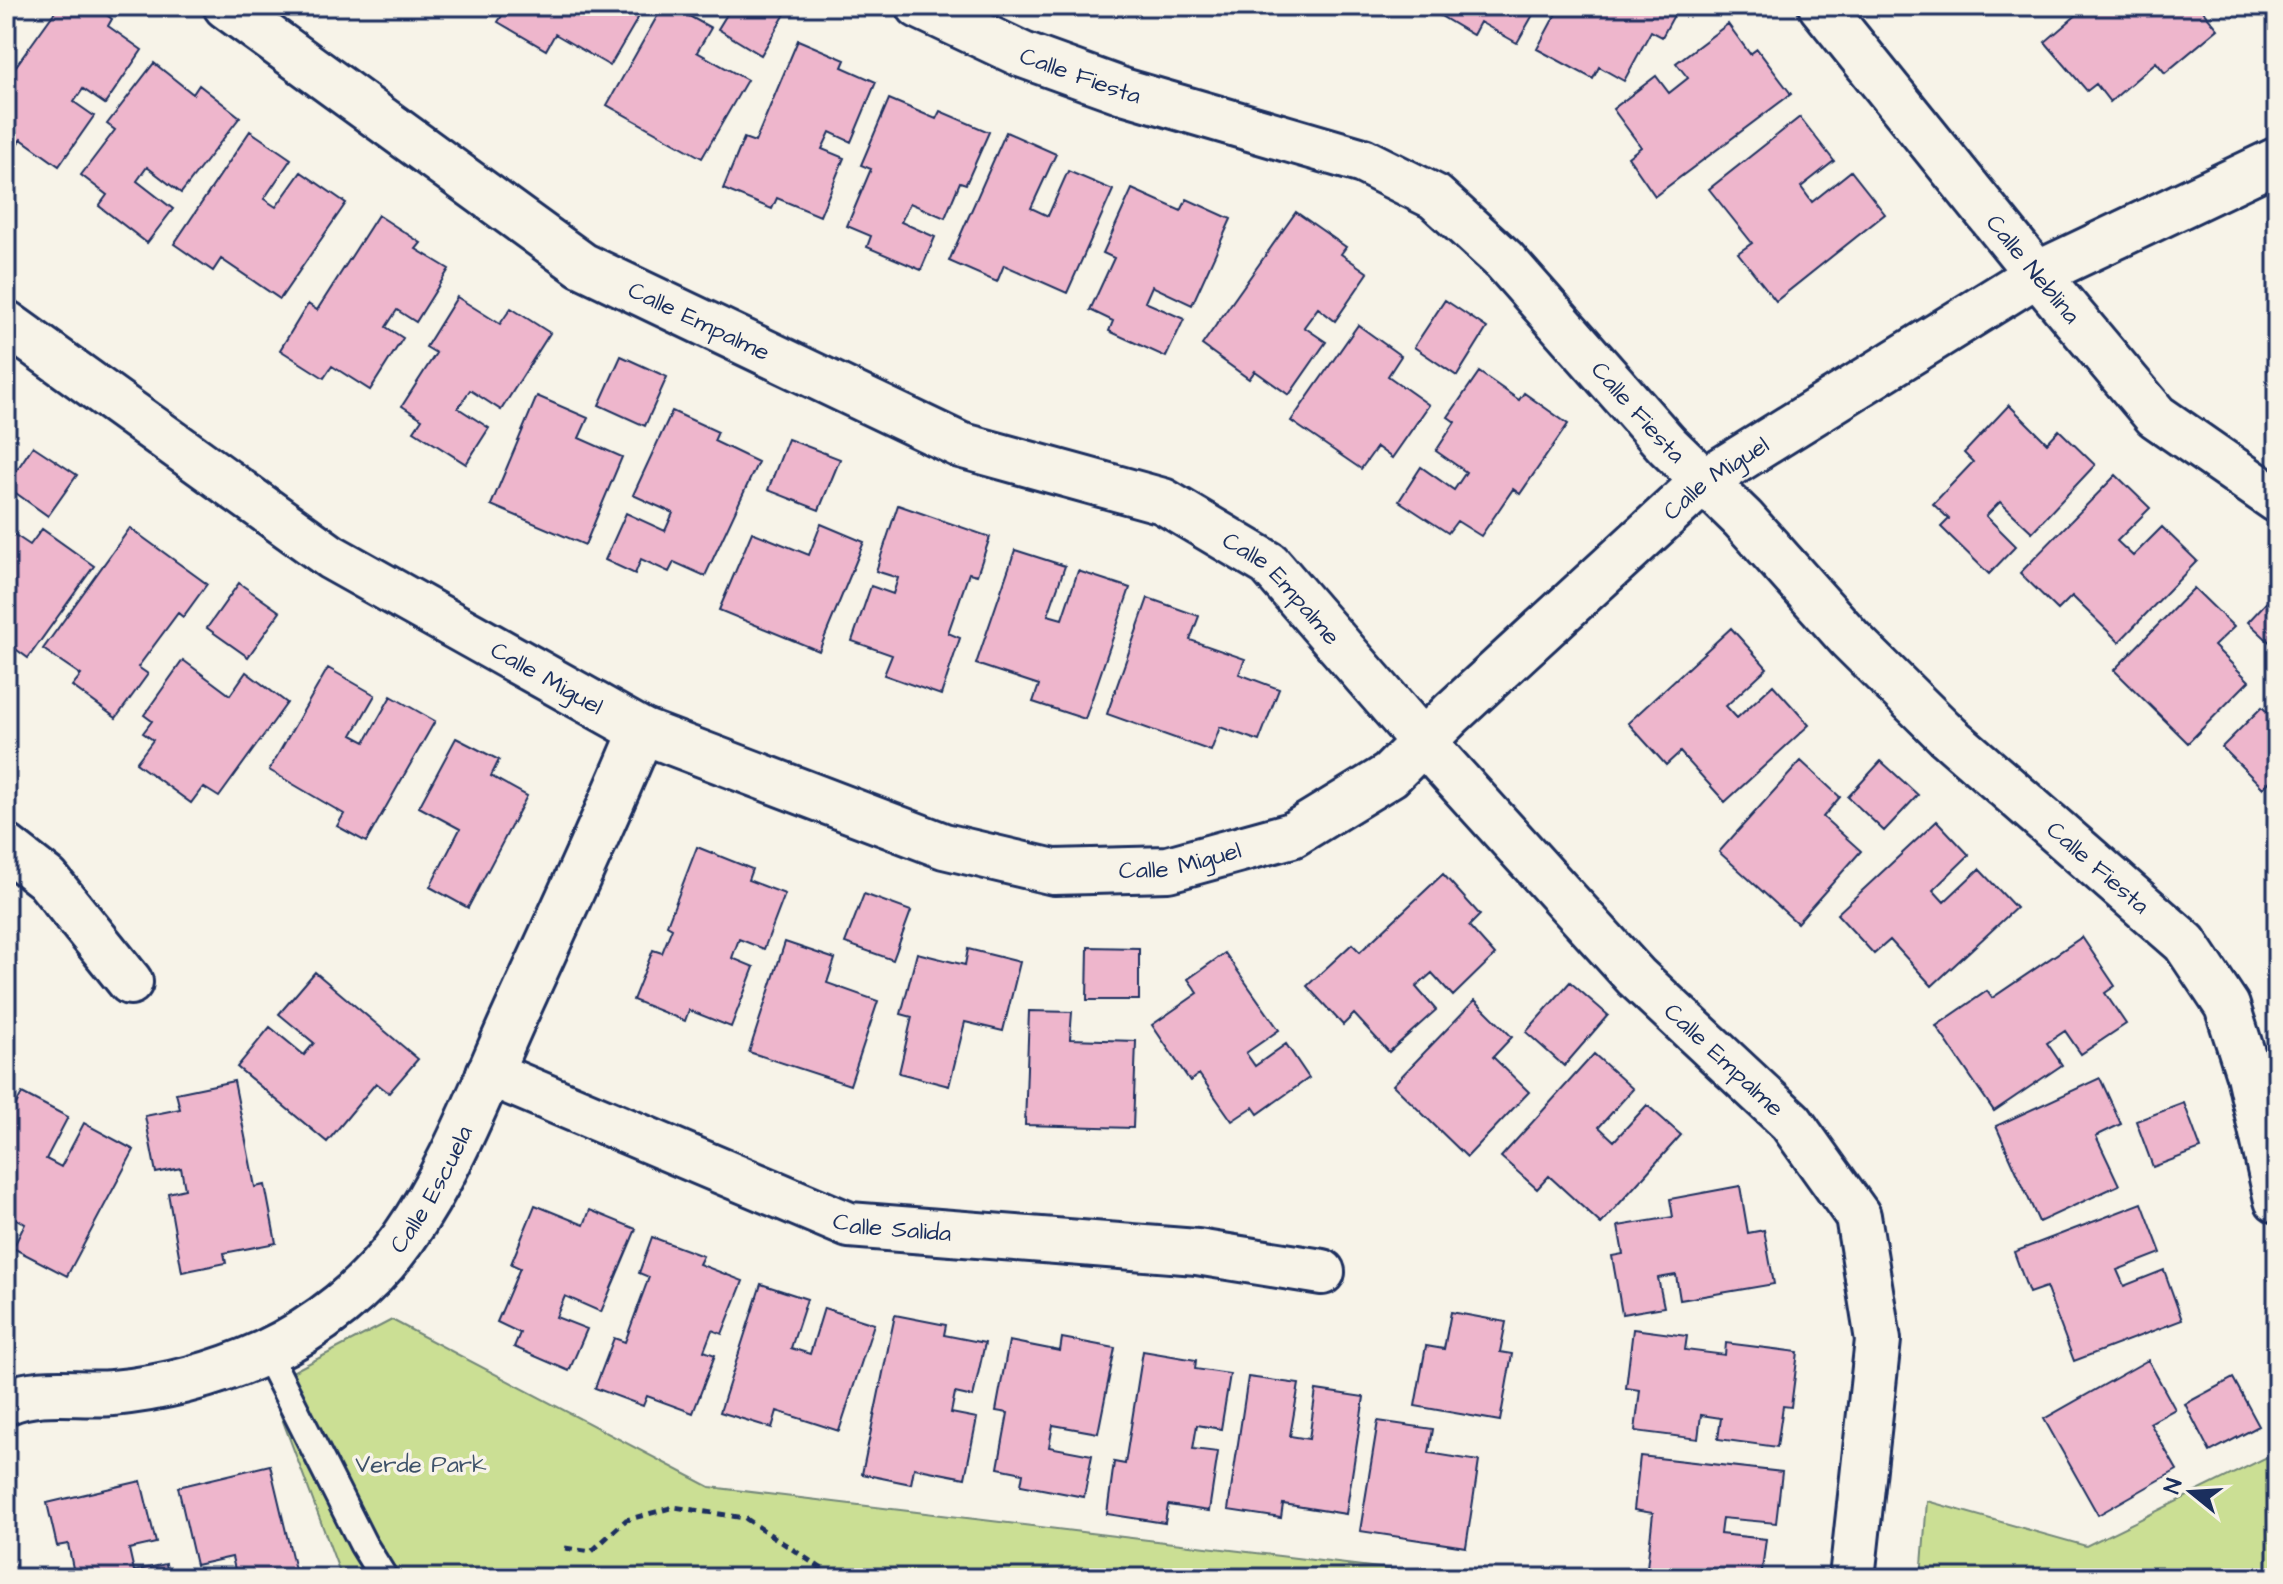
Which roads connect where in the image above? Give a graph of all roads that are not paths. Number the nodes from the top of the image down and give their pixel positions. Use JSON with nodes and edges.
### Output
{"nodes":[{"id":1,"x":226,"y":6,"type":"edge"},
{"id":2,"x":919,"y":6,"type":"edge"},
{"id":3,"x":1821,"y":6,"type":"edge"},
{"id":4,"x":2277,"y":160,"type":"edge"},
{"id":5,"x":2037,"y":274,"type":"junction"},
{"id":6,"x":6,"y":323,"type":"edge"},
{"id":7,"x":1704,"y":481,"type":"junction"},
{"id":8,"x":2277,"y":500,"type":"edge"},
{"id":9,"x":642,"y":731,"type":"junction"},
{"id":10,"x":1423,"y":742,"type":"junction"},
{"id":11,"x":6,"y":847,"type":"edge"},
{"id":12,"x":130,"y":982,"type":"dead end"},
{"id":13,"x":489,"y":1073,"type":"junction"},
{"id":14,"x":2277,"y":1200,"type":"edge"},
{"id":15,"x":1322,"y":1272,"type":"dead end"},
{"id":16,"x":266,"y":1352,"type":"junction"},
{"id":17,"x":6,"y":1402,"type":"edge"},
{"id":18,"x":384,"y":1578,"type":"edge"},
{"id":19,"x":1852,"y":1578,"type":"edge"}],
"edges":[{"from":1,"to":10,"type":"street","name":"Calle Empalme"},
{"from":2,"to":7,"type":"street","name":"Calle Fiesta"},
{"from":3,"to":5,"type":"street","name":"Calle Neblina"},
{"from":4,"to":5,"type":"street","name":"Calle Miguel"},
{"from":5,"to":7,"type":"street","name":"Calle Miguel"},
{"from":5,"to":8,"type":"street","name":"Calle Neblina"},
{"from":6,"to":9,"type":"street","name":"Calle Miguel"},
{"from":7,"to":10,"type":"street","name":"Calle Miguel"},
{"from":7,"to":14,"type":"street","name":"Calle Fiesta"},
{"from":9,"to":10,"type":"street","name":"Calle Miguel"},
{"from":9,"to":13,"type":"street","name":"Calle Escuela"},
{"from":10,"to":19,"type":"street","name":"Calle Empalme"},
{"from":11,"to":12,"type":"street"},
{"from":13,"to":15,"type":"street","name":"Calle Salida"},
{"from":13,"to":16,"type":"street","name":"Calle Escuela"},
{"from":16,"to":17,"type":"street","name":"Calle Escuela"},
{"from":16,"to":18,"type":"lane"}]}
